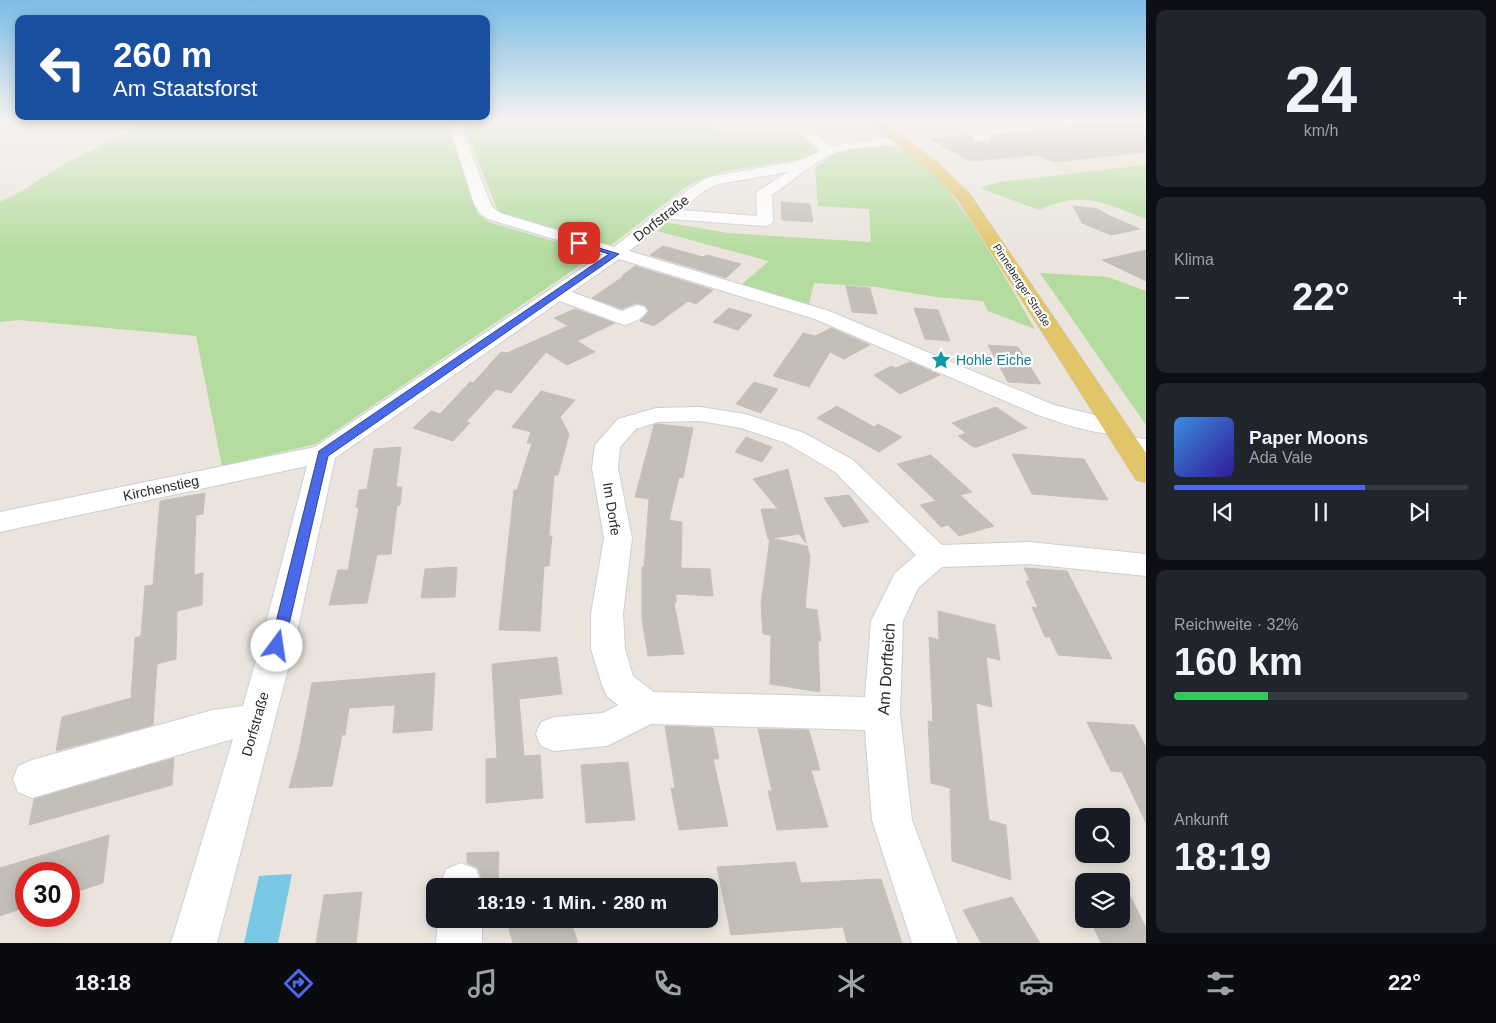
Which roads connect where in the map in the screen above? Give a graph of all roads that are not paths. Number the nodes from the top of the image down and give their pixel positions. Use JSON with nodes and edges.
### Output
{"nodes":[{"id":1,"x":469,"y":165,"type":"edge"},
{"id":2,"x":802,"y":165,"type":"joint"},
{"id":3,"x":932,"y":165,"type":"edge"},
{"id":4,"x":666,"y":214,"type":"junction"},
{"id":5,"x":615,"y":254,"type":"junction"},
{"id":6,"x":558,"y":293,"type":"junction"},
{"id":7,"x":637,"y":310,"type":"dead end"},
{"id":8,"x":1129,"y":440,"type":"edge"},
{"id":9,"x":323,"y":454,"type":"junction"},
{"id":10,"x":1146,"y":474,"type":"edge"},
{"id":11,"x":0,"y":522,"type":"edge"},
{"id":12,"x":935,"y":556,"type":"junction"},
{"id":13,"x":1146,"y":565,"type":"edge"},
{"id":14,"x":647,"y":708,"type":"junction"},
{"id":15,"x":882,"y":714,"type":"junction"},
{"id":16,"x":256,"y":722,"type":"junction"},
{"id":17,"x":554,"y":734,"type":"dead end"},
{"id":18,"x":32,"y":779,"type":"dead end"},
{"id":19,"x":460,"y":928,"type":"edge"},
{"id":20,"x":194,"y":943,"type":"edge"},
{"id":21,"x":459,"y":943,"type":"edge"},
{"id":22,"x":935,"y":943,"type":"edge"}],
"edges":[{"from":1,"to":5,"type":"street"},
{"from":2,"to":4,"type":"street","name":"Dorfstraße"},
{"from":2,"to":4,"type":"street"},
{"from":3,"to":8,"type":"main road","name":"Pinneberger Straße"},
{"from":4,"to":5,"type":"street","name":"Dorfstraße"},
{"from":5,"to":6,"type":"street","name":"Dorfstraße"},
{"from":5,"to":8,"type":"street"},
{"from":6,"to":7,"type":"street"},
{"from":6,"to":9,"type":"street","name":"Dorfstraße"},
{"from":8,"to":10,"type":"main road","name":"Pinneberger Straße"},
{"from":9,"to":11,"type":"street","name":"Kirchenstieg"},
{"from":9,"to":16,"type":"street","name":"Dorfstraße"},
{"from":12,"to":13,"type":"street"},
{"from":12,"to":14,"type":"street","name":"Im Dorfe"},
{"from":12,"to":15,"type":"street","name":"Am Dorfteich"},
{"from":14,"to":15,"type":"street"},
{"from":14,"to":17,"type":"street"},
{"from":15,"to":22,"type":"street","name":"Am Dorfteich"},
{"from":16,"to":18,"type":"street"},
{"from":16,"to":20,"type":"street","name":"Dorfstraße"},
{"from":19,"to":21,"type":"street"}]}
